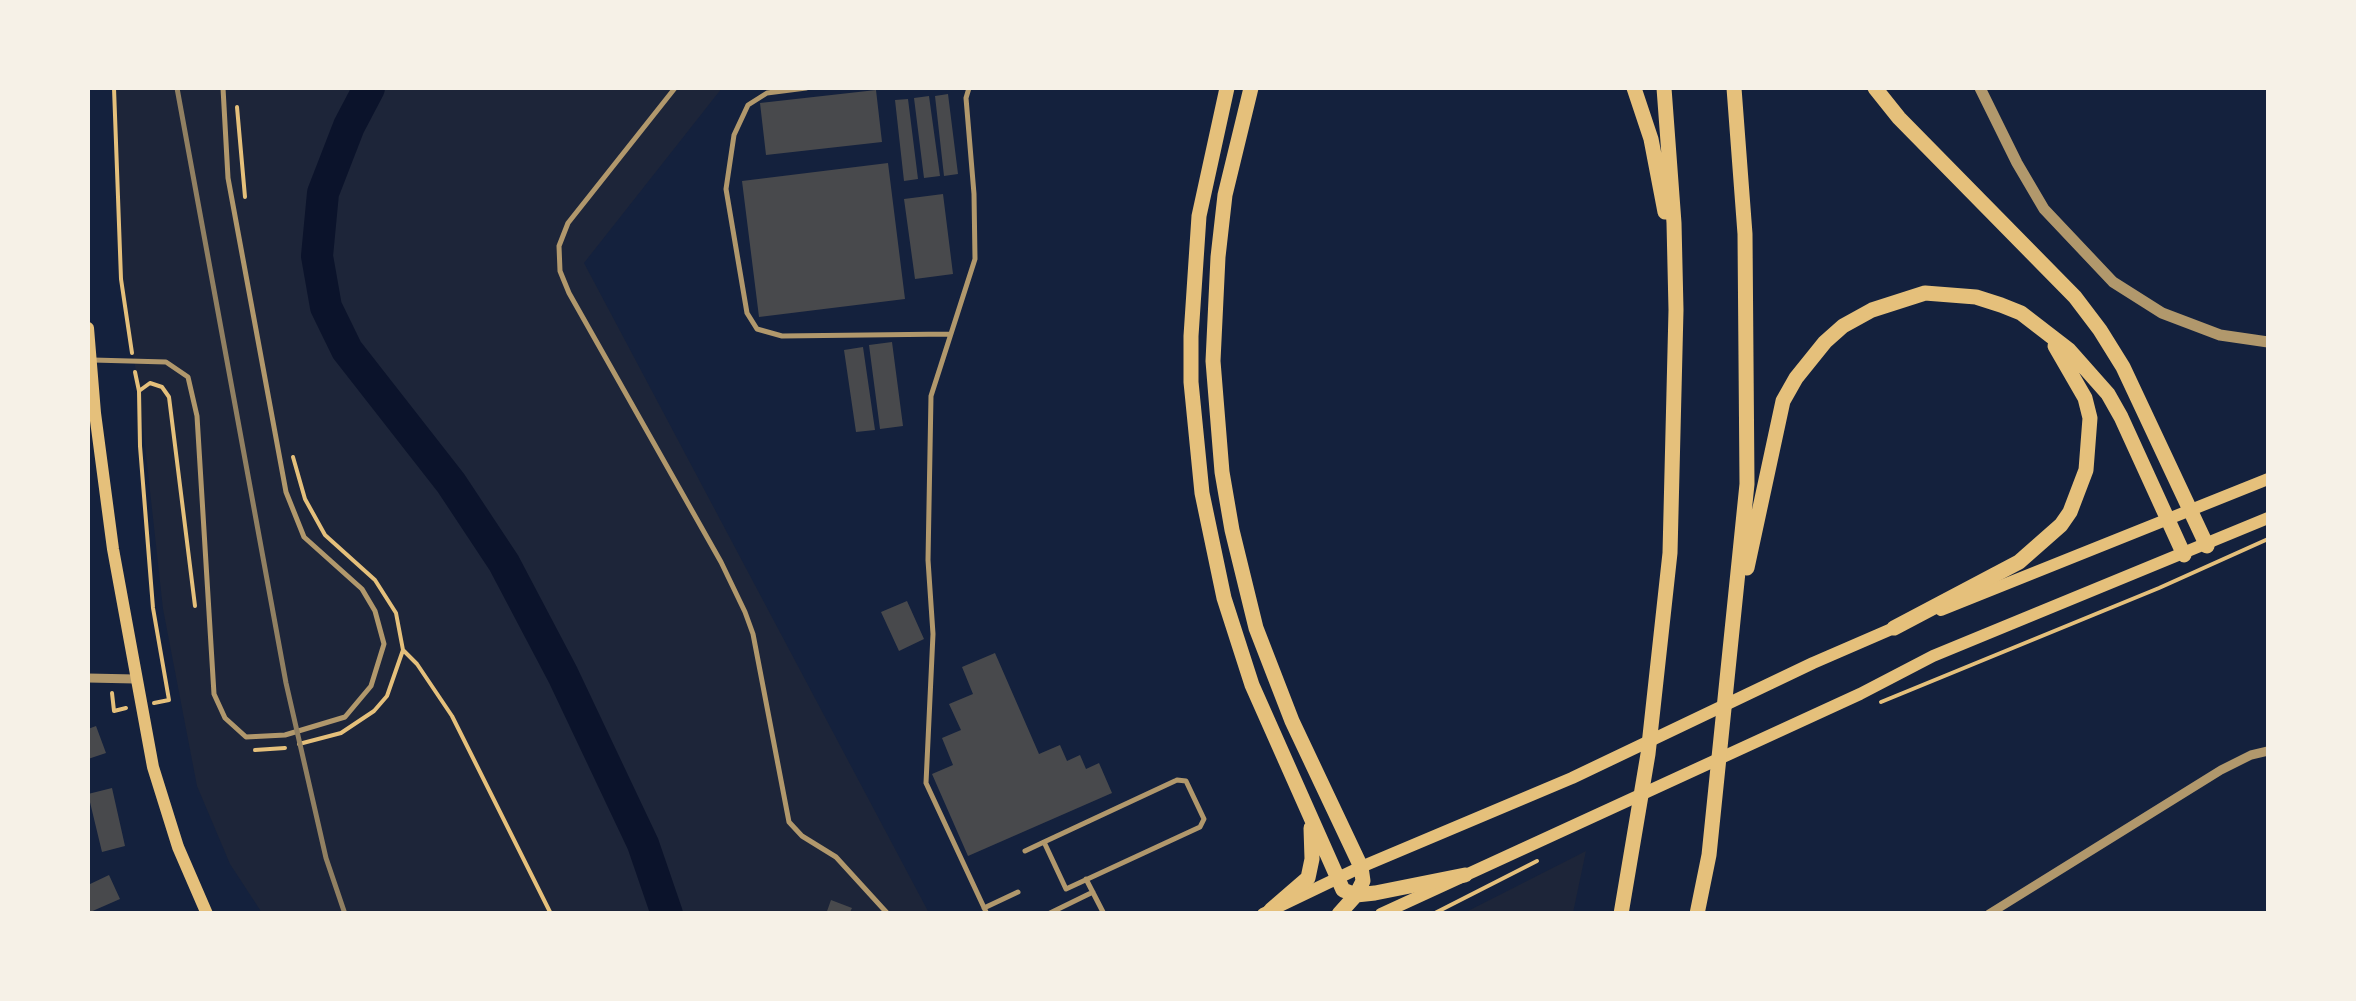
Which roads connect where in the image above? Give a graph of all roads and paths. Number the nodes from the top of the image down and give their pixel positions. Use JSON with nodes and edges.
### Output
{"nodes":[{"id":1,"x":114,"y":88,"type":"edge"},
{"id":2,"x":222,"y":88,"type":"edge"},
{"id":3,"x":675,"y":88,"type":"edge"},
{"id":4,"x":806,"y":88,"type":"edge"},
{"id":5,"x":968,"y":88,"type":"edge"},
{"id":6,"x":1228,"y":88,"type":"edge"},
{"id":7,"x":1251,"y":88,"type":"edge"},
{"id":8,"x":1634,"y":88,"type":"edge"},
{"id":9,"x":1664,"y":88,"type":"edge"},
{"id":10,"x":1734,"y":88,"type":"edge"},
{"id":11,"x":1875,"y":88,"type":"edge"},
{"id":12,"x":1980,"y":88,"type":"edge"},
{"id":13,"x":237,"y":102,"type":"dead end"},
{"id":14,"x":245,"y":197,"type":"dead end"},
{"id":15,"x":1676,"y":310,"type":"junction"},
{"id":16,"x":2041,"y":326,"type":"junction"},
{"id":17,"x":88,"y":328,"type":"edge"},
{"id":18,"x":950,"y":334,"type":"junction"},
{"id":19,"x":2268,"y":342,"type":"edge"},
{"id":20,"x":90,"y":360,"type":"edge"},
{"id":21,"x":133,"y":361,"type":"junction"},
{"id":22,"x":139,"y":391,"type":"junction"},
{"id":23,"x":290,"y":444,"type":"dead end"},
{"id":24,"x":2268,"y":480,"type":"edge"},
{"id":25,"x":2192,"y":512,"type":"junction"},
{"id":26,"x":2268,"y":518,"type":"edge"},
{"id":27,"x":2169,"y":522,"type":"junction"},
{"id":28,"x":2268,"y":539,"type":"edge"},
{"id":29,"x":2208,"y":546,"type":"junction"},
{"id":30,"x":2184,"y":555,"type":"junction"},
{"id":31,"x":196,"y":612,"type":"dead end"},
{"id":32,"x":1894,"y":628,"type":"junction"},
{"id":33,"x":1732,"y":640,"type":"junction"},
{"id":34,"x":403,"y":650,"type":"junction"},
{"id":35,"x":88,"y":678,"type":"edge"},
{"id":36,"x":110,"y":678,"type":"junction"},
{"id":37,"x":135,"y":679,"type":"junction"},
{"id":38,"x":140,"y":705,"type":"junction"},
{"id":39,"x":1869,"y":707,"type":"dead end"},
{"id":40,"x":238,"y":745,"type":"dead end"},
{"id":41,"x":2268,"y":751,"type":"edge"},
{"id":42,"x":1306,"y":810,"type":"junction"},
{"id":43,"x":1044,"y":842,"type":"junction"},
{"id":44,"x":1025,"y":852,"type":"dead end"},
{"id":45,"x":1546,"y":856,"type":"dead end"},
{"id":46,"x":1361,"y":867,"type":"junction"},
{"id":47,"x":1465,"y":874,"type":"junction"},
{"id":48,"x":1337,"y":878,"type":"junction"},
{"id":49,"x":1086,"y":880,"type":"junction"},
{"id":50,"x":1018,"y":892,"type":"dead end"},
{"id":51,"x":1093,"y":892,"type":"junction"},
{"id":52,"x":1356,"y":895,"type":"junction"},
{"id":53,"x":985,"y":911,"type":"edge"},
{"id":54,"x":201,"y":912,"type":"edge"},
{"id":55,"x":1267,"y":912,"type":"edge"},
{"id":56,"x":551,"y":914,"type":"edge"},
{"id":57,"x":888,"y":914,"type":"edge"},
{"id":58,"x":1048,"y":914,"type":"edge"},
{"id":59,"x":1104,"y":914,"type":"edge"},
{"id":60,"x":1339,"y":914,"type":"edge"},
{"id":61,"x":1381,"y":914,"type":"edge"},
{"id":62,"x":1433,"y":914,"type":"edge"},
{"id":63,"x":1621,"y":914,"type":"edge"},
{"id":64,"x":1697,"y":914,"type":"edge"},
{"id":65,"x":1989,"y":914,"type":"edge"}],
"edges":[{"from":1,"to":21,"type":"path"},
{"from":2,"to":21,"type":"lane"},
{"from":3,"to":57,"type":"lane"},
{"from":4,"to":18,"type":"lane"},
{"from":5,"to":18,"type":"lane"},
{"from":6,"to":42,"type":"highway"},
{"from":7,"to":46,"type":"highway"},
{"from":8,"to":15,"type":"highway"},
{"from":9,"to":15,"type":"highway"},
{"from":10,"to":33,"type":"highway"},
{"from":11,"to":25,"type":"highway"},
{"from":12,"to":19,"type":"street"},
{"from":13,"to":14,"type":"path"},
{"from":15,"to":63,"type":"highway"},
{"from":16,"to":27,"type":"highway"},
{"from":16,"to":32,"type":"highway"},
{"from":16,"to":33,"type":"highway"},
{"from":17,"to":20,"type":"main road"},
{"from":18,"to":53,"type":"lane"},
{"from":20,"to":21,"type":"lane"},
{"from":20,"to":37,"type":"main road"},
{"from":21,"to":22,"type":"path"},
{"from":22,"to":31,"type":"path"},
{"from":22,"to":38,"type":"path"},
{"from":23,"to":34,"type":"path"},
{"from":24,"to":25,"type":"main road"},
{"from":25,"to":27,"type":"main road"},
{"from":25,"to":29,"type":"highway"},
{"from":26,"to":29,"type":"main road"},
{"from":27,"to":30,"type":"highway"},
{"from":27,"to":32,"type":"main road"},
{"from":28,"to":39,"type":"path"},
{"from":29,"to":30,"type":"main road"},
{"from":30,"to":47,"type":"main road"},
{"from":32,"to":46,"type":"main road"},
{"from":33,"to":64,"type":"highway"},
{"from":34,"to":40,"type":"path"},
{"from":34,"to":56,"type":"path"},
{"from":35,"to":36,"type":"street"},
{"from":36,"to":37,"type":"street"},
{"from":36,"to":38,"type":"path"},
{"from":37,"to":38,"type":"main road"},
{"from":38,"to":54,"type":"main road"},
{"from":41,"to":65,"type":"street"},
{"from":42,"to":48,"type":"highway"},
{"from":42,"to":55,"type":"highway"},
{"from":43,"to":44,"type":"lane"},
{"from":43,"to":49,"type":"lane"},
{"from":43,"to":49,"type":"lane"},
{"from":45,"to":62,"type":"path"},
{"from":46,"to":48,"type":"main road"},
{"from":46,"to":52,"type":"highway"},
{"from":47,"to":52,"type":"highway"},
{"from":47,"to":61,"type":"main road"},
{"from":48,"to":52,"type":"highway"},
{"from":48,"to":55,"type":"main road"},
{"from":49,"to":51,"type":"lane"},
{"from":50,"to":53,"type":"lane"},
{"from":51,"to":58,"type":"lane"},
{"from":51,"to":59,"type":"lane"},
{"from":52,"to":60,"type":"highway"}]}
